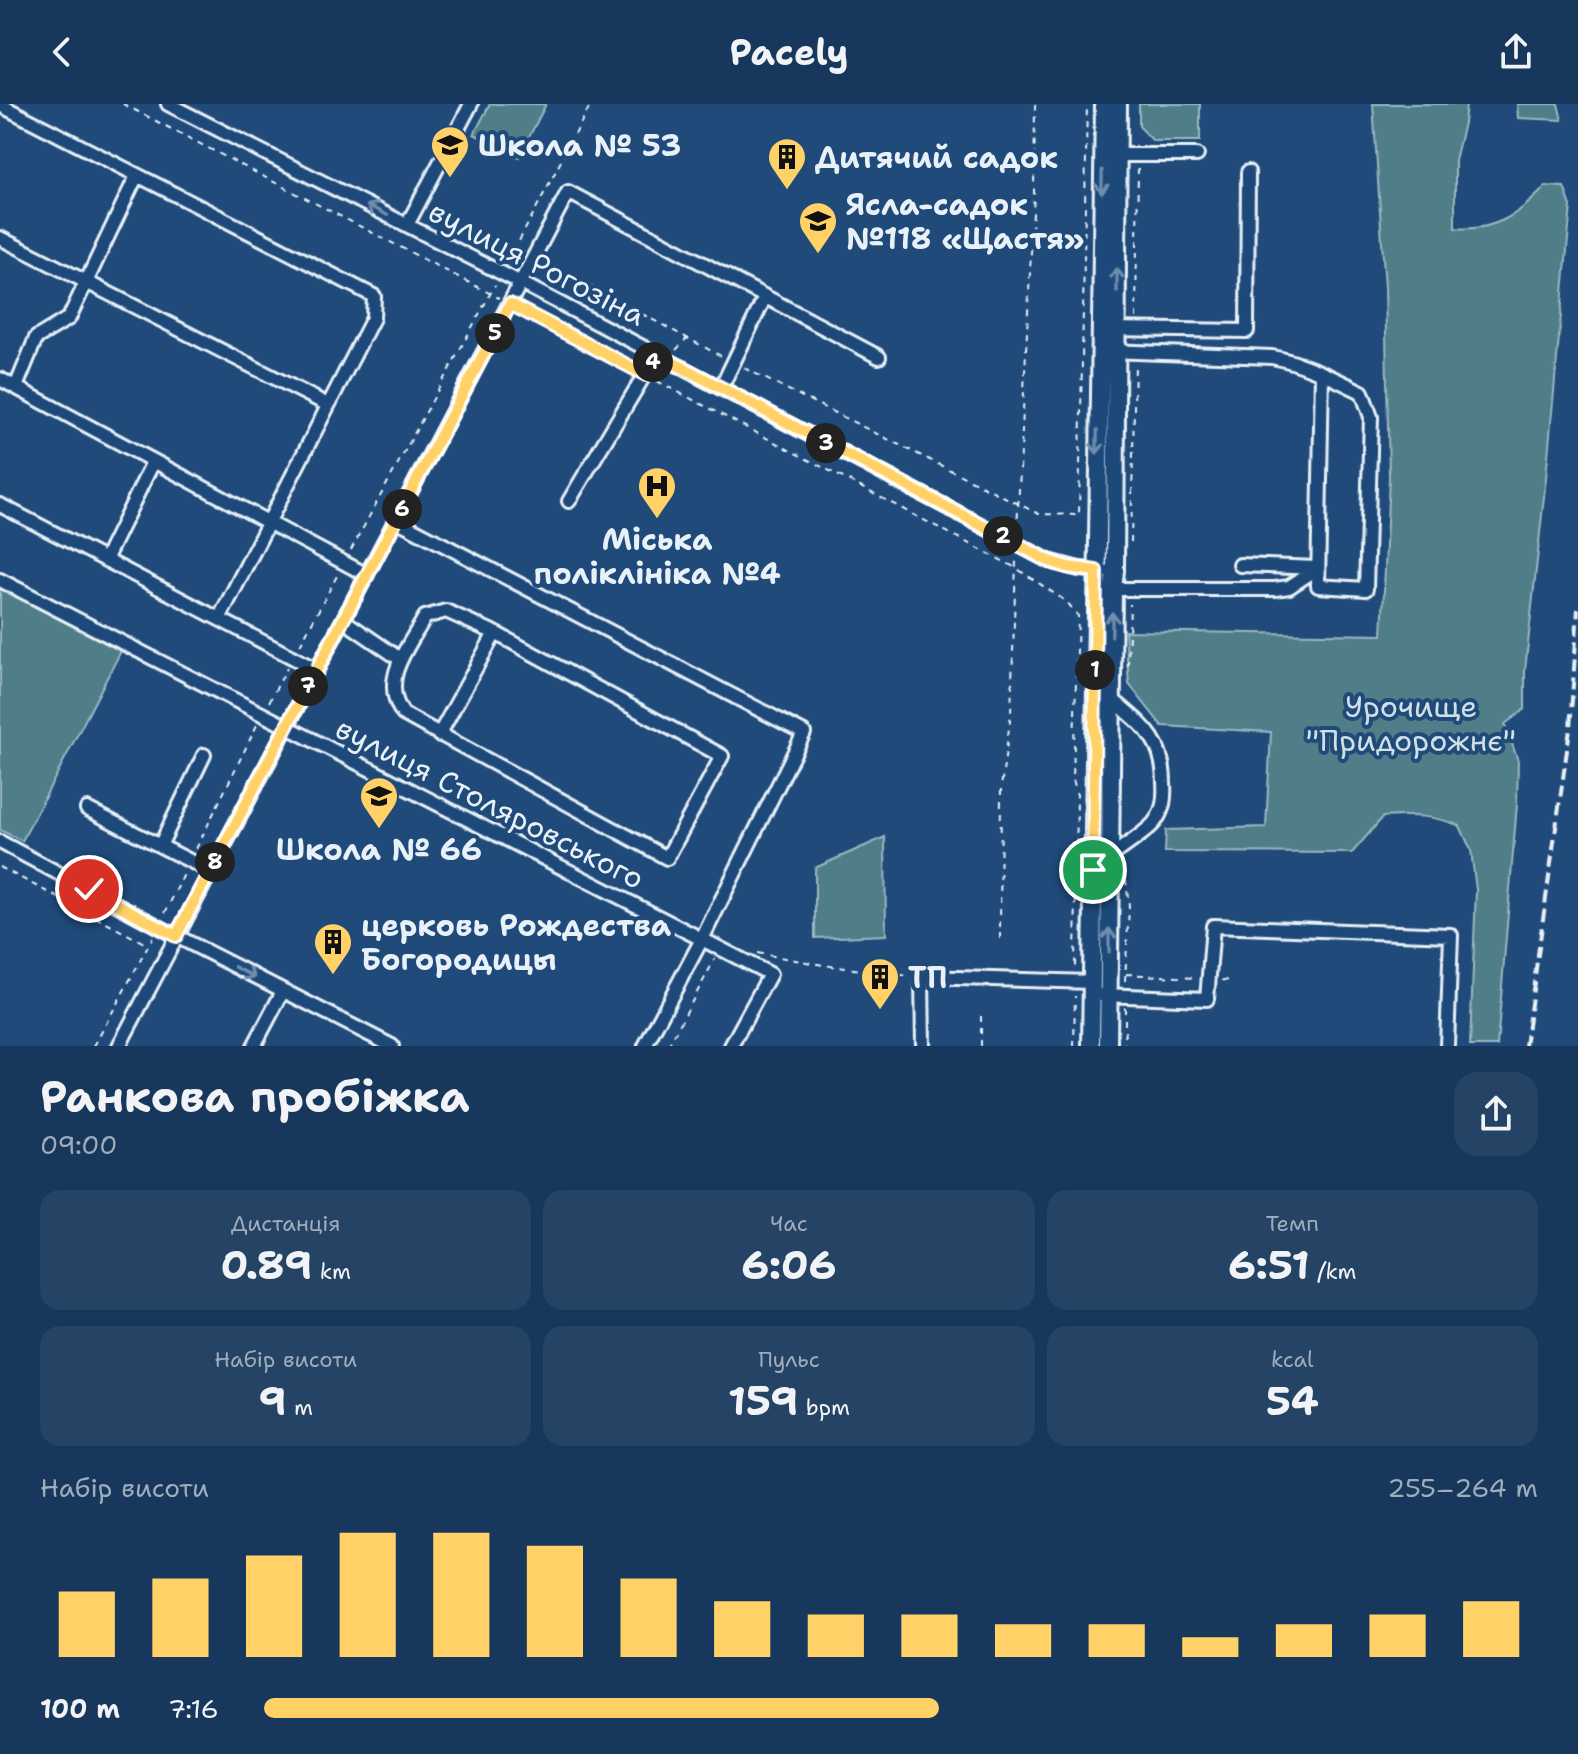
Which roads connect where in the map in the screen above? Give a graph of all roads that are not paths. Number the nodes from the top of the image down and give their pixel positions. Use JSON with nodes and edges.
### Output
{"nodes":[{"id":1,"x":168,"y":104,"type":"edge"},
{"id":2,"x":471,"y":104,"type":"edge"},
{"id":3,"x":1104,"y":104,"type":"edge"},
{"id":4,"x":1118,"y":104,"type":"edge"},
{"id":5,"x":0,"y":105,"type":"edge"},
{"id":6,"x":1118,"y":155,"type":"junction"},
{"id":7,"x":1197,"y":155,"type":"dead end"},
{"id":8,"x":1248,"y":172,"type":"dead end"},
{"id":9,"x":137,"y":175,"type":"junction"},
{"id":10,"x":407,"y":225,"type":"junction"},
{"id":11,"x":0,"y":238,"type":"edge"},
{"id":12,"x":86,"y":283,"type":"junction"},
{"id":13,"x":521,"y":283,"type":"junction"},
{"id":14,"x":765,"y":297,"type":"junction"},
{"id":15,"x":1099,"y":328,"type":"junction"},
{"id":16,"x":1117,"y":329,"type":"junction"},
{"id":17,"x":1098,"y":351,"type":"junction"},
{"id":18,"x":1116,"y":351,"type":"junction"},
{"id":19,"x":662,"y":357,"type":"junction"},
{"id":20,"x":879,"y":357,"type":"dead end"},
{"id":21,"x":1322,"y":373,"type":"junction"},
{"id":22,"x":0,"y":379,"type":"edge"},
{"id":23,"x":16,"y":387,"type":"junction"},
{"id":24,"x":721,"y":388,"type":"junction"},
{"id":25,"x":328,"y":405,"type":"junction"},
{"id":26,"x":153,"y":462,"type":"junction"},
{"id":27,"x":569,"y":501,"type":"dead end"},
{"id":28,"x":0,"y":505,"type":"edge"},
{"id":29,"x":396,"y":520,"type":"junction"},
{"id":30,"x":268,"y":522,"type":"junction"},
{"id":31,"x":105,"y":560,"type":"junction"},
{"id":32,"x":1240,"y":565,"type":"dead end"},
{"id":33,"x":1318,"y":568,"type":"junction"},
{"id":34,"x":1096,"y":571,"type":"junction"},
{"id":35,"x":1115,"y":571,"type":"junction"},
{"id":36,"x":367,"y":575,"type":"junction"},
{"id":37,"x":0,"y":580,"type":"edge"},
{"id":38,"x":1113,"y":589,"type":"junction"},
{"id":39,"x":219,"y":619,"type":"junction"},
{"id":40,"x":343,"y":620,"type":"junction"},
{"id":41,"x":495,"y":633,"type":"junction"},
{"id":42,"x":400,"y":659,"type":"junction"},
{"id":43,"x":317,"y":670,"type":"junction"},
{"id":44,"x":1111,"y":698,"type":"junction"},
{"id":45,"x":286,"y":728,"type":"junction"},
{"id":46,"x":439,"y":735,"type":"junction"},
{"id":47,"x":204,"y":755,"type":"dead end"},
{"id":48,"x":87,"y":809,"type":"dead end"},
{"id":49,"x":0,"y":842,"type":"edge"},
{"id":50,"x":160,"y":846,"type":"junction"},
{"id":51,"x":1110,"y":857,"type":"junction"},
{"id":52,"x":210,"y":871,"type":"junction"},
{"id":53,"x":176,"y":936,"type":"junction"},
{"id":54,"x":702,"y":939,"type":"junction"},
{"id":55,"x":1098,"y":985,"type":"junction"},
{"id":56,"x":283,"y":991,"type":"junction"},
{"id":57,"x":119,"y":1046,"type":"edge"},
{"id":58,"x":254,"y":1046,"type":"edge"},
{"id":59,"x":392,"y":1046,"type":"edge"},
{"id":60,"x":645,"y":1046,"type":"edge"},
{"id":61,"x":731,"y":1046,"type":"edge"},
{"id":62,"x":923,"y":1046,"type":"edge"},
{"id":63,"x":1091,"y":1046,"type":"edge"},
{"id":64,"x":1108,"y":1046,"type":"edge"},
{"id":65,"x":1447,"y":1046,"type":"edge"}],
"edges":[{"from":10,"to":1,"type":"street","name":"вулиця Рогозіна","one_way":true},
{"from":2,"to":10,"type":"street"},
{"from":3,"to":15,"type":"main road","one_way":true},
{"from":4,"to":6,"type":"main road"},
{"from":5,"to":9,"type":"street"},
{"from":6,"to":7,"type":"street"},
{"from":16,"to":6,"type":"main road","one_way":true},
{"from":8,"to":16,"type":"street"},
{"from":9,"to":12,"type":"street"},
{"from":9,"to":25,"type":"street"},
{"from":10,"to":13,"type":"street","name":"вулиця Рогозіна"},
{"from":11,"to":12,"type":"street"},
{"from":12,"to":23,"type":"street"},
{"from":12,"to":25,"type":"street"},
{"from":13,"to":14,"type":"street"},
{"from":13,"to":19,"type":"street","name":"вулиця Рогозіна"},
{"from":13,"to":29,"type":"street"},
{"from":14,"to":20,"type":"street"},
{"from":14,"to":24,"type":"street"},
{"from":15,"to":16,"type":"street"},
{"from":15,"to":17,"type":"main road"},
{"from":16,"to":18,"type":"main road"},
{"from":17,"to":18,"type":"street"},
{"from":17,"to":34,"type":"main road","one_way":true},
{"from":18,"to":21,"type":"street"},
{"from":18,"to":35,"type":"main road"},
{"from":19,"to":24,"type":"street","name":"вулиця Рогозіна"},
{"from":19,"to":27,"type":"street"},
{"from":21,"to":33,"type":"street"},
{"from":21,"to":33,"type":"street"},
{"from":22,"to":23,"type":"street"},
{"from":23,"to":26,"type":"street"},
{"from":24,"to":34,"type":"street","name":"вулиця Рогозіна"},
{"from":25,"to":30,"type":"street"},
{"from":26,"to":30,"type":"street"},
{"from":26,"to":31,"type":"street"},
{"from":28,"to":31,"type":"street"},
{"from":29,"to":36,"type":"street"},
{"from":29,"to":54,"type":"street"},
{"from":30,"to":36,"type":"street"},
{"from":30,"to":39,"type":"street"},
{"from":31,"to":39,"type":"street"},
{"from":32,"to":33,"type":"street"},
{"from":33,"to":38,"type":"street"},
{"from":34,"to":35,"type":"street","name":"вулиця Рогозіна"},
{"from":34,"to":55,"type":"main road"},
{"from":35,"to":38,"type":"main road"},
{"from":36,"to":40,"type":"street"},
{"from":37,"to":45,"type":"street","name":"вулиця Столяровського"},
{"from":44,"to":38,"type":"main road","one_way":true},
{"from":39,"to":43,"type":"street"},
{"from":40,"to":42,"type":"street"},
{"from":40,"to":43,"type":"street"},
{"from":41,"to":42,"type":"street"},
{"from":41,"to":46,"type":"street"},
{"from":41,"to":46,"type":"street"},
{"from":42,"to":46,"type":"street"},
{"from":43,"to":45,"type":"street"},
{"from":44,"to":51,"type":"main road"},
{"from":44,"to":51,"type":"street"},
{"from":45,"to":52,"type":"street"},
{"from":45,"to":54,"type":"street","name":"вулиця Столяровського"},
{"from":47,"to":50,"type":"street"},
{"from":48,"to":50,"type":"street"},
{"from":49,"to":53,"type":"street"},
{"from":50,"to":52,"type":"street"},
{"from":55,"to":51,"type":"main road","one_way":true},
{"from":52,"to":53,"type":"street"},
{"from":53,"to":56,"type":"street","one_way":true},
{"from":53,"to":57,"type":"street"},
{"from":54,"to":60,"type":"street"},
{"from":54,"to":61,"type":"street","name":"вулиця Столяровського"},
{"from":55,"to":62,"type":"street"},
{"from":55,"to":63,"type":"main road"},
{"from":55,"to":64,"type":"main road"},
{"from":55,"to":65,"type":"street"},
{"from":56,"to":58,"type":"street"},
{"from":56,"to":59,"type":"street"}]}
